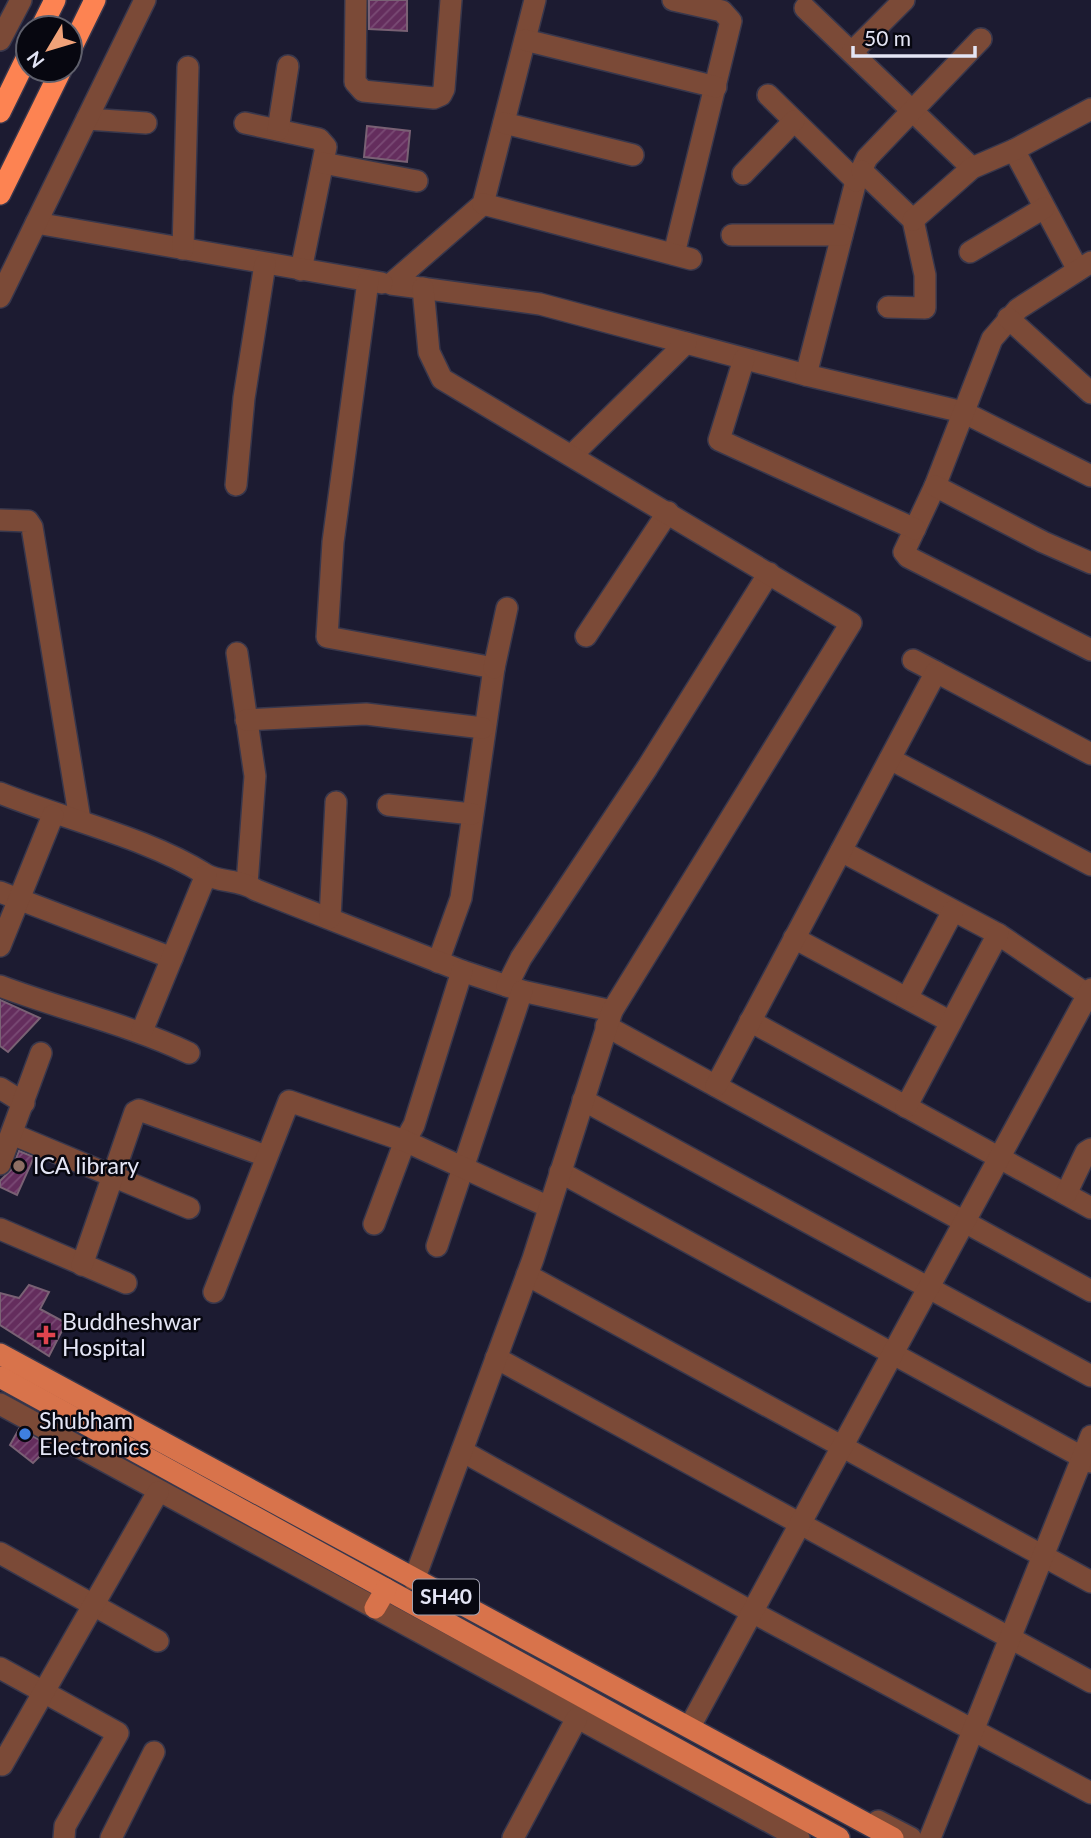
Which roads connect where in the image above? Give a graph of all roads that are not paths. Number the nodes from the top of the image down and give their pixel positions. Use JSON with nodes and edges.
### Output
{"nodes":[{"id":1,"x":21,"y":0,"type":"edge"},
{"id":2,"x":95,"y":0,"type":"edge"},
{"id":3,"x":145,"y":0,"type":"edge"},
{"id":4,"x":356,"y":0,"type":"edge"},
{"id":5,"x":451,"y":0,"type":"edge"},
{"id":6,"x":535,"y":0,"type":"edge"},
{"id":7,"x":673,"y":0,"type":"edge"},
{"id":8,"x":904,"y":0,"type":"edge"},
{"id":9,"x":805,"y":8,"type":"dead end"},
{"id":10,"x":84,"y":22,"type":"edge"},
{"id":11,"x":981,"y":39,"type":"dead end"},
{"id":12,"x":0,"y":40,"type":"edge"},
{"id":13,"x":525,"y":40,"type":"junction"},
{"id":14,"x":852,"y":52,"type":"junction"},
{"id":15,"x":288,"y":66,"type":"dead end"},
{"id":16,"x":188,"y":67,"type":"dead end"},
{"id":17,"x":14,"y":84,"type":"edge"},
{"id":18,"x":54,"y":84,"type":"edge"},
{"id":19,"x":716,"y":87,"type":"junction"},
{"id":20,"x":768,"y":95,"type":"dead end"},
{"id":21,"x":913,"y":110,"type":"junction"},
{"id":22,"x":0,"y":112,"type":"edge"},
{"id":23,"x":1088,"y":116,"type":"edge"},
{"id":24,"x":87,"y":118,"type":"junction"},
{"id":25,"x":794,"y":121,"type":"junction"},
{"id":26,"x":146,"y":123,"type":"dead end"},
{"id":27,"x":245,"y":123,"type":"dead end"},
{"id":28,"x":503,"y":123,"type":"junction"},
{"id":29,"x":278,"y":130,"type":"junction"},
{"id":30,"x":1014,"y":150,"type":"junction"},
{"id":31,"x":633,"y":155,"type":"dead end"},
{"id":32,"x":323,"y":163,"type":"junction"},
{"id":33,"x":972,"y":168,"type":"junction"},
{"id":34,"x":743,"y":174,"type":"dead end"},
{"id":35,"x":859,"y":176,"type":"junction"},
{"id":36,"x":417,"y":181,"type":"dead end"},
{"id":37,"x":0,"y":194,"type":"edge"},
{"id":38,"x":483,"y":204,"type":"junction"},
{"id":39,"x":1044,"y":208,"type":"junction"},
{"id":40,"x":913,"y":219,"type":"junction"},
{"id":41,"x":36,"y":223,"type":"junction"},
{"id":42,"x":732,"y":235,"type":"dead end"},
{"id":43,"x":842,"y":235,"type":"junction"},
{"id":44,"x":183,"y":249,"type":"junction"},
{"id":45,"x":970,"y":252,"type":"dead end"},
{"id":46,"x":265,"y":264,"type":"junction"},
{"id":47,"x":1084,"y":266,"type":"edge"},
{"id":48,"x":301,"y":270,"type":"junction"},
{"id":49,"x":368,"y":281,"type":"junction"},
{"id":50,"x":391,"y":284,"type":"junction"},
{"id":51,"x":423,"y":288,"type":"junction"},
{"id":52,"x":0,"y":297,"type":"edge"},
{"id":53,"x":888,"y":307,"type":"dead end"},
{"id":54,"x":1008,"y":318,"type":"junction"},
{"id":55,"x":686,"y":343,"type":"junction"},
{"id":56,"x":744,"y":359,"type":"junction"},
{"id":57,"x":806,"y":375,"type":"junction"},
{"id":58,"x":1091,"y":393,"type":"edge"},
{"id":59,"x":963,"y":412,"type":"junction"},
{"id":60,"x":572,"y":455,"type":"junction"},
{"id":61,"x":1091,"y":476,"type":"edge"},
{"id":62,"x":236,"y":485,"type":"dead end"},
{"id":63,"x":935,"y":486,"type":"junction"},
{"id":64,"x":668,"y":512,"type":"junction"},
{"id":65,"x":0,"y":520,"type":"edge"},
{"id":66,"x":915,"y":529,"type":"junction"},
{"id":67,"x":1091,"y":563,"type":"edge"},
{"id":68,"x":769,"y":573,"type":"junction"},
{"id":69,"x":507,"y":608,"type":"dead end"},
{"id":70,"x":586,"y":636,"type":"dead end"},
{"id":71,"x":1091,"y":650,"type":"edge"},
{"id":72,"x":237,"y":653,"type":"dead end"},
{"id":73,"x":913,"y":660,"type":"dead end"},
{"id":74,"x":494,"y":668,"type":"junction"},
{"id":75,"x":936,"y":672,"type":"junction"},
{"id":76,"x":246,"y":720,"type":"junction"},
{"id":77,"x":483,"y":728,"type":"junction"},
{"id":78,"x":1091,"y":754,"type":"edge"},
{"id":79,"x":890,"y":759,"type":"junction"},
{"id":80,"x":0,"y":793,"type":"edge"},
{"id":81,"x":336,"y":802,"type":"dead end"},
{"id":82,"x":388,"y":805,"type":"dead end"},
{"id":83,"x":472,"y":814,"type":"junction"},
{"id":84,"x":53,"y":815,"type":"junction"},
{"id":85,"x":80,"y":820,"type":"junction"},
{"id":86,"x":841,"y":851,"type":"junction"},
{"id":87,"x":1091,"y":865,"type":"edge"},
{"id":88,"x":206,"y":875,"type":"junction"},
{"id":89,"x":247,"y":884,"type":"junction"},
{"id":90,"x":9,"y":895,"type":"edge"},
{"id":91,"x":953,"y":911,"type":"junction"},
{"id":92,"x":330,"y":918,"type":"junction"},
{"id":93,"x":998,"y":934,"type":"junction"},
{"id":94,"x":794,"y":938,"type":"junction"},
{"id":95,"x":0,"y":946,"type":"edge"},
{"id":96,"x":173,"y":958,"type":"junction"},
{"id":97,"x":438,"y":962,"type":"junction"},
{"id":98,"x":462,"y":971,"type":"junction"},
{"id":99,"x":0,"y":986,"type":"edge"},
{"id":100,"x":515,"y":988,"type":"junction"},
{"id":101,"x":1090,"y":994,"type":"edge"},
{"id":102,"x":907,"y":998,"type":"junction"},
{"id":103,"x":609,"y":1019,"type":"junction"},
{"id":104,"x":750,"y":1021,"type":"junction"},
{"id":105,"x":951,"y":1022,"type":"junction"},
{"id":106,"x":142,"y":1031,"type":"junction"},
{"id":107,"x":41,"y":1053,"type":"dead end"},
{"id":108,"x":189,"y":1053,"type":"dead end"},
{"id":109,"x":716,"y":1086,"type":"junction"},
{"id":110,"x":0,"y":1088,"type":"edge"},
{"id":111,"x":583,"y":1100,"type":"junction"},
{"id":112,"x":24,"y":1103,"type":"junction"},
{"id":113,"x":906,"y":1107,"type":"junction"},
{"id":114,"x":12,"y":1134,"type":"junction"},
{"id":115,"x":405,"y":1141,"type":"junction"},
{"id":116,"x":1091,"y":1149,"type":"edge"},
{"id":117,"x":266,"y":1156,"type":"junction"},
{"id":118,"x":1000,"y":1158,"type":"junction"},
{"id":119,"x":0,"y":1164,"type":"edge"},
{"id":120,"x":465,"y":1167,"type":"junction"},
{"id":121,"x":560,"y":1171,"type":"junction"},
{"id":122,"x":112,"y":1174,"type":"junction"},
{"id":123,"x":1066,"y":1194,"type":"junction"},
{"id":124,"x":549,"y":1207,"type":"junction"},
{"id":125,"x":189,"y":1208,"type":"dead end"},
{"id":126,"x":1091,"y":1208,"type":"edge"},
{"id":127,"x":965,"y":1222,"type":"junction"},
{"id":128,"x":374,"y":1224,"type":"dead end"},
{"id":129,"x":0,"y":1229,"type":"edge"},
{"id":130,"x":437,"y":1246,"type":"dead end"},
{"id":131,"x":82,"y":1265,"type":"junction"},
{"id":132,"x":527,"y":1275,"type":"junction"},
{"id":133,"x":126,"y":1283,"type":"dead end"},
{"id":134,"x":929,"y":1288,"type":"junction"},
{"id":135,"x":1091,"y":1291,"type":"edge"},
{"id":136,"x":214,"y":1292,"type":"dead end"},
{"id":137,"x":0,"y":1344,"type":"edge"},
{"id":138,"x":893,"y":1353,"type":"junction"},
{"id":139,"x":0,"y":1354,"type":"edge"},
{"id":140,"x":496,"y":1359,"type":"junction"},
{"id":141,"x":1091,"y":1376,"type":"edge"},
{"id":142,"x":0,"y":1377,"type":"edge"},
{"id":143,"x":0,"y":1404,"type":"edge"},
{"id":144,"x":1091,"y":1436,"type":"edge"},
{"id":145,"x":842,"y":1446,"type":"junction"},
{"id":146,"x":462,"y":1451,"type":"junction"},
{"id":147,"x":1087,"y":1459,"type":"edge"},
{"id":148,"x":158,"y":1492,"type":"junction"},
{"id":149,"x":800,"y":1524,"type":"junction"},
{"id":150,"x":0,"y":1553,"type":"edge"},
{"id":151,"x":1043,"y":1556,"type":"junction"},
{"id":152,"x":416,"y":1574,"type":"junction"},
{"id":153,"x":1091,"y":1582,"type":"edge"},
{"id":154,"x":386,"y":1589,"type":"junction"},
{"id":155,"x":95,"y":1607,"type":"junction"},
{"id":156,"x":375,"y":1608,"type":"junction"},
{"id":157,"x":752,"y":1612,"type":"junction"},
{"id":158,"x":1010,"y":1638,"type":"junction"},
{"id":159,"x":158,"y":1641,"type":"dead end"},
{"id":160,"x":0,"y":1668,"type":"edge"},
{"id":161,"x":525,"y":1677,"type":"junction"},
{"id":162,"x":1091,"y":1682,"type":"edge"},
{"id":163,"x":44,"y":1693,"type":"junction"},
{"id":164,"x":577,"y":1718,"type":"junction"},
{"id":165,"x":694,"y":1719,"type":"junction"},
{"id":166,"x":974,"y":1728,"type":"junction"},
{"id":167,"x":154,"y":1752,"type":"dead end"},
{"id":168,"x":2,"y":1765,"type":"dead end"},
{"id":169,"x":1091,"y":1793,"type":"edge"},
{"id":170,"x":518,"y":1837,"type":"edge"},
{"id":171,"x":64,"y":1838,"type":"edge"},
{"id":172,"x":111,"y":1838,"type":"edge"},
{"id":173,"x":799,"y":1838,"type":"edge"},
{"id":174,"x":839,"y":1838,"type":"edge"},
{"id":175,"x":893,"y":1838,"type":"edge"},
{"id":176,"x":911,"y":1838,"type":"edge"},
{"id":177,"x":930,"y":1838,"type":"edge"}],
"edges":[{"from":1,"to":12,"type":"street"},
{"from":2,"to":10,"type":"highway"},
{"from":3,"to":24,"type":"street"},
{"from":4,"to":5,"type":"street"},
{"from":6,"to":13,"type":"street"},
{"from":7,"to":19,"type":"street"},
{"from":8,"to":14,"type":"street"},
{"from":9,"to":14,"type":"street"},
{"from":11,"to":21,"type":"street"},
{"from":13,"to":19,"type":"street"},
{"from":13,"to":28,"type":"street"},
{"from":14,"to":21,"type":"street"},
{"from":15,"to":29,"type":"street"},
{"from":16,"to":44,"type":"street"},
{"from":17,"to":22,"type":"highway"},
{"from":18,"to":37,"type":"highway"},
{"from":19,"to":38,"type":"street"},
{"from":20,"to":25,"type":"street"},
{"from":21,"to":33,"type":"street"},
{"from":21,"to":35,"type":"street"},
{"from":23,"to":30,"type":"street"},
{"from":24,"to":26,"type":"street"},
{"from":24,"to":41,"type":"street"},
{"from":25,"to":34,"type":"street"},
{"from":25,"to":35,"type":"street"},
{"from":27,"to":29,"type":"street"},
{"from":28,"to":31,"type":"street"},
{"from":28,"to":38,"type":"street"},
{"from":29,"to":32,"type":"street"},
{"from":30,"to":33,"type":"street"},
{"from":30,"to":39,"type":"street"},
{"from":32,"to":36,"type":"street"},
{"from":32,"to":48,"type":"street"},
{"from":33,"to":40,"type":"street"},
{"from":35,"to":40,"type":"street"},
{"from":35,"to":43,"type":"street"},
{"from":38,"to":50,"type":"street"},
{"from":39,"to":45,"type":"street"},
{"from":39,"to":47,"type":"street"},
{"from":40,"to":53,"type":"street"},
{"from":41,"to":44,"type":"street"},
{"from":41,"to":52,"type":"street"},
{"from":42,"to":43,"type":"street"},
{"from":43,"to":57,"type":"street"},
{"from":44,"to":46,"type":"street"},
{"from":46,"to":48,"type":"street"},
{"from":46,"to":62,"type":"street"},
{"from":47,"to":54,"type":"street"},
{"from":48,"to":49,"type":"street"},
{"from":49,"to":50,"type":"street"},
{"from":49,"to":74,"type":"street"},
{"from":50,"to":51,"type":"street"},
{"from":51,"to":55,"type":"street"},
{"from":51,"to":60,"type":"street"},
{"from":54,"to":58,"type":"street"},
{"from":54,"to":59,"type":"street"},
{"from":55,"to":56,"type":"street"},
{"from":55,"to":60,"type":"street"},
{"from":56,"to":57,"type":"street"},
{"from":56,"to":66,"type":"street"},
{"from":57,"to":59,"type":"street"},
{"from":59,"to":61,"type":"street"},
{"from":59,"to":63,"type":"street"},
{"from":60,"to":64,"type":"street"},
{"from":63,"to":66,"type":"street"},
{"from":63,"to":67,"type":"street"},
{"from":64,"to":68,"type":"street"},
{"from":64,"to":70,"type":"street"},
{"from":65,"to":85,"type":"street"},
{"from":66,"to":71,"type":"street"},
{"from":68,"to":100,"type":"street"},
{"from":68,"to":103,"type":"street"},
{"from":69,"to":74,"type":"street"},
{"from":72,"to":76,"type":"street"},
{"from":73,"to":75,"type":"street"},
{"from":74,"to":77,"type":"street"},
{"from":75,"to":78,"type":"street"},
{"from":75,"to":79,"type":"street"},
{"from":76,"to":77,"type":"street"},
{"from":76,"to":89,"type":"street"},
{"from":77,"to":83,"type":"street"},
{"from":79,"to":86,"type":"street"},
{"from":79,"to":87,"type":"street"},
{"from":80,"to":84,"type":"street"},
{"from":81,"to":92,"type":"street"},
{"from":82,"to":83,"type":"street"},
{"from":83,"to":97,"type":"street"},
{"from":84,"to":85,"type":"street"},
{"from":84,"to":90,"type":"street"},
{"from":85,"to":88,"type":"street"},
{"from":86,"to":91,"type":"street"},
{"from":86,"to":94,"type":"street"},
{"from":88,"to":89,"type":"street"},
{"from":88,"to":96,"type":"street"},
{"from":89,"to":92,"type":"street"},
{"from":90,"to":95,"type":"street"},
{"from":90,"to":96,"type":"street"},
{"from":91,"to":93,"type":"street"},
{"from":91,"to":102,"type":"street"},
{"from":92,"to":97,"type":"street"},
{"from":93,"to":101,"type":"street"},
{"from":93,"to":105,"type":"street"},
{"from":94,"to":102,"type":"street"},
{"from":94,"to":104,"type":"street"},
{"from":96,"to":106,"type":"street"},
{"from":97,"to":98,"type":"street"},
{"from":98,"to":100,"type":"street"},
{"from":98,"to":115,"type":"street"},
{"from":99,"to":106,"type":"street"},
{"from":100,"to":103,"type":"street"},
{"from":100,"to":120,"type":"street"},
{"from":101,"to":118,"type":"street"},
{"from":102,"to":105,"type":"street"},
{"from":103,"to":109,"type":"street"},
{"from":103,"to":111,"type":"street"},
{"from":104,"to":109,"type":"street"},
{"from":104,"to":113,"type":"street"},
{"from":105,"to":113,"type":"street"},
{"from":106,"to":108,"type":"street"},
{"from":107,"to":112,"type":"street"},
{"from":109,"to":127,"type":"street"},
{"from":110,"to":112,"type":"street"},
{"from":111,"to":121,"type":"street"},
{"from":111,"to":134,"type":"street"},
{"from":112,"to":114,"type":"street"},
{"from":113,"to":118,"type":"street"},
{"from":114,"to":119,"type":"street"},
{"from":114,"to":122,"type":"street"},
{"from":115,"to":117,"type":"street"},
{"from":115,"to":120,"type":"street"},
{"from":115,"to":128,"type":"street"},
{"from":116,"to":123,"type":"street"},
{"from":117,"to":122,"type":"street"},
{"from":117,"to":136,"type":"street"},
{"from":118,"to":123,"type":"street"},
{"from":118,"to":127,"type":"street"},
{"from":120,"to":124,"type":"street"},
{"from":120,"to":130,"type":"street"},
{"from":121,"to":124,"type":"street"},
{"from":121,"to":138,"type":"street"},
{"from":122,"to":125,"type":"street"},
{"from":122,"to":131,"type":"street"},
{"from":123,"to":126,"type":"street"},
{"from":124,"to":132,"type":"street"},
{"from":127,"to":134,"type":"street"},
{"from":127,"to":135,"type":"street"},
{"from":129,"to":131,"type":"street"},
{"from":131,"to":133,"type":"street"},
{"from":132,"to":140,"type":"street"},
{"from":132,"to":145,"type":"street"},
{"from":134,"to":138,"type":"street"},
{"from":134,"to":141,"type":"street"},
{"from":137,"to":152,"type":"street"},
{"from":138,"to":145,"type":"street"},
{"from":138,"to":147,"type":"street"},
{"from":139,"to":152,"type":"main road","number":"SH40"},
{"from":140,"to":146,"type":"street"},
{"from":140,"to":149,"type":"street"},
{"from":142,"to":154,"type":"main road","number":"SH40"},
{"from":143,"to":148,"type":"street"},
{"from":144,"to":147,"type":"street"},
{"from":145,"to":149,"type":"street"},
{"from":145,"to":151,"type":"street"},
{"from":146,"to":152,"type":"street"},
{"from":146,"to":157,"type":"street"},
{"from":147,"to":151,"type":"street"},
{"from":148,"to":155,"type":"street"},
{"from":148,"to":156,"type":"street"},
{"from":149,"to":157,"type":"street"},
{"from":149,"to":158,"type":"street"},
{"from":150,"to":155,"type":"street"},
{"from":151,"to":153,"type":"street"},
{"from":151,"to":158,"type":"street"},
{"from":152,"to":165,"type":"street"},
{"from":152,"to":175,"type":"main road","number":"SH40"},
{"from":154,"to":156,"type":"main road"},
{"from":154,"to":161,"type":"main road","number":"SH40"},
{"from":155,"to":159,"type":"street"},
{"from":155,"to":163,"type":"street"},
{"from":156,"to":161,"type":"street"},
{"from":157,"to":165,"type":"street"},
{"from":157,"to":166,"type":"street"},
{"from":158,"to":162,"type":"street"},
{"from":158,"to":166,"type":"street"},
{"from":160,"to":163,"type":"street"},
{"from":161,"to":164,"type":"street"},
{"from":161,"to":174,"type":"main road","number":"SH40"},
{"from":163,"to":168,"type":"street"},
{"from":163,"to":171,"type":"street"},
{"from":164,"to":170,"type":"street"},
{"from":164,"to":173,"type":"street"},
{"from":165,"to":176,"type":"street"},
{"from":166,"to":169,"type":"street"},
{"from":166,"to":177,"type":"street"},
{"from":167,"to":172,"type":"street"}]}
